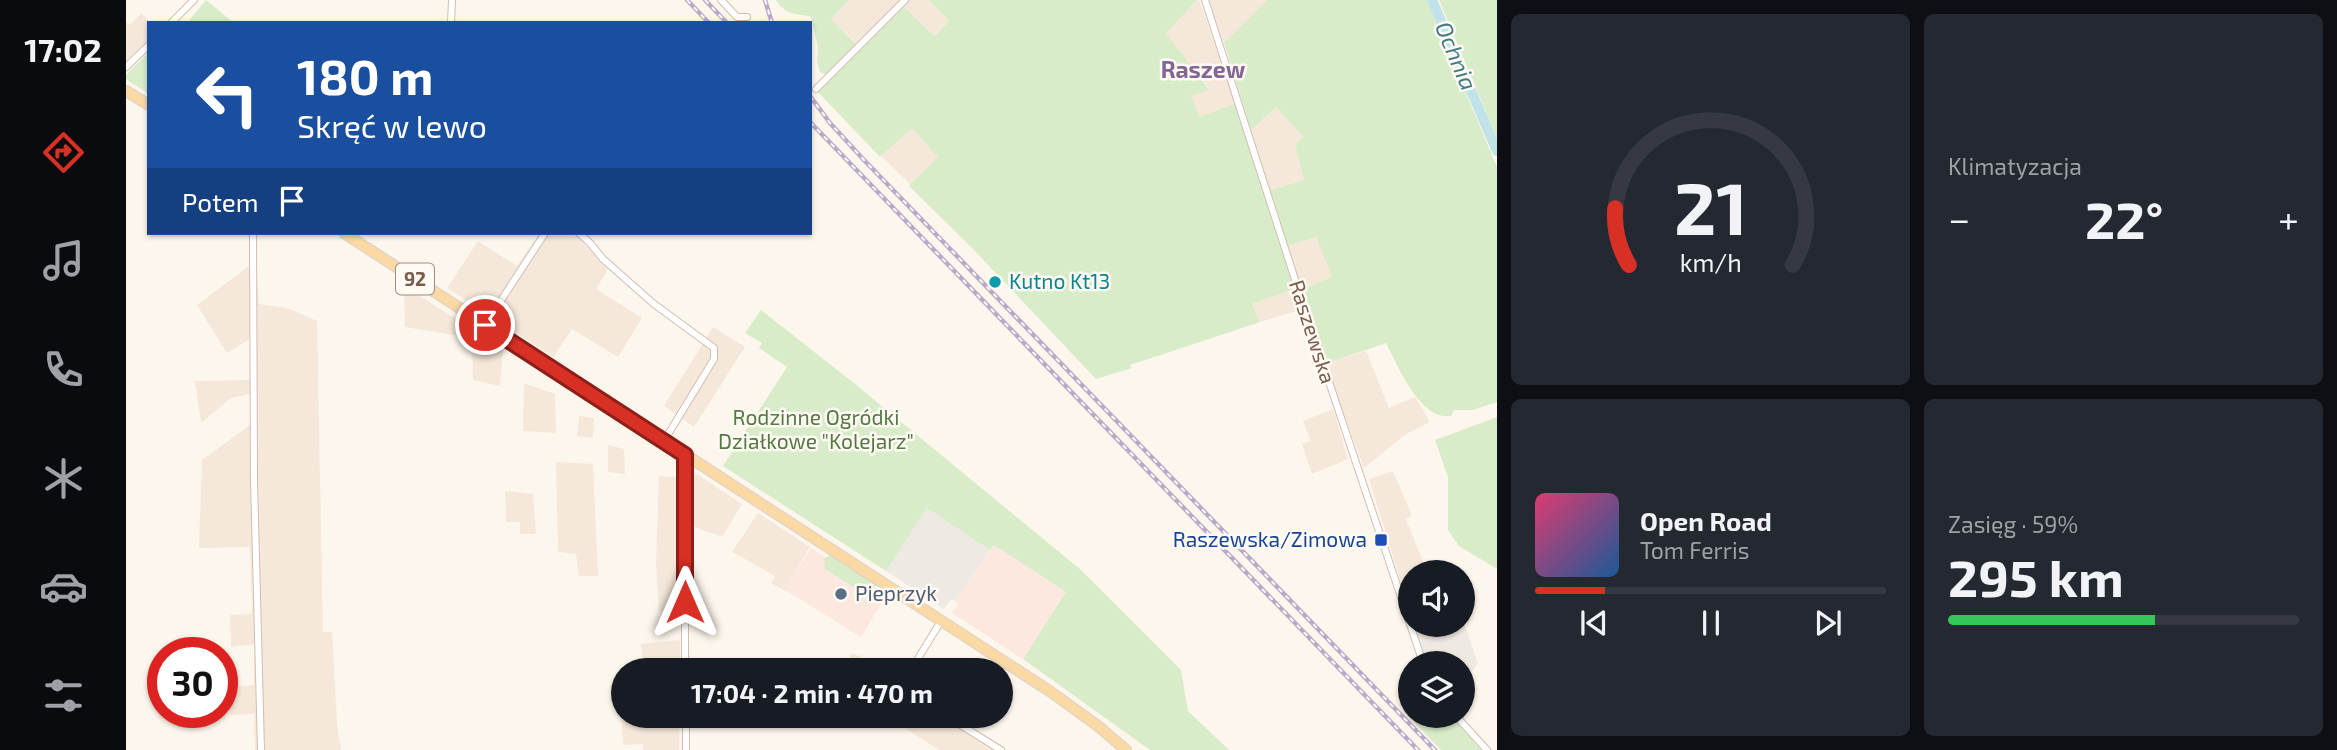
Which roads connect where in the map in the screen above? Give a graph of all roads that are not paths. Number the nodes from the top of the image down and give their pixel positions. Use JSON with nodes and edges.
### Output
{"nodes":[{"id":1,"x":194,"y":0,"type":"edge"},
{"id":2,"x":453,"y":0,"type":"edge"},
{"id":3,"x":721,"y":0,"type":"edge"},
{"id":4,"x":905,"y":0,"type":"edge"},
{"id":5,"x":1205,"y":0,"type":"edge"},
{"id":6,"x":747,"y":17,"type":"dead end"},
{"id":7,"x":173,"y":21,"type":"edge"},
{"id":8,"x":450,"y":21,"type":"edge"},
{"id":9,"x":147,"y":47,"type":"edge"},
{"id":10,"x":126,"y":67,"type":"edge"},
{"id":11,"x":816,"y":89,"type":"dead end"},
{"id":12,"x":126,"y":91,"type":"edge"},
{"id":13,"x":147,"y":105,"type":"edge"},
{"id":14,"x":253,"y":235,"type":"edge"},
{"id":15,"x":347,"y":235,"type":"edge"},
{"id":16,"x":544,"y":235,"type":"edge"},
{"id":17,"x":581,"y":235,"type":"edge"},
{"id":18,"x":485,"y":325,"type":"junction"},
{"id":19,"x":664,"y":441,"type":"junction"},
{"id":20,"x":685,"y":455,"type":"junction"},
{"id":21,"x":941,"y":621,"type":"junction"},
{"id":22,"x":1419,"y":651,"type":"edge"},
{"id":23,"x":685,"y":658,"type":"edge"},
{"id":24,"x":918,"y":658,"type":"edge"},
{"id":25,"x":685,"y":728,"type":"edge"},
{"id":26,"x":965,"y":728,"type":"edge"},
{"id":27,"x":1467,"y":728,"type":"edge"},
{"id":28,"x":261,"y":750,"type":"edge"},
{"id":29,"x":686,"y":750,"type":"edge"},
{"id":30,"x":1001,"y":750,"type":"edge"},
{"id":31,"x":1126,"y":750,"type":"edge"},
{"id":32,"x":1487,"y":750,"type":"edge"}],
"edges":[{"from":1,"to":7,"type":"street"},
{"from":2,"to":8,"type":"street"},
{"from":3,"to":6,"type":"street"},
{"from":4,"to":11,"type":"street"},
{"from":5,"to":22,"type":"street","name":"Raszewska"},
{"from":9,"to":10,"type":"street"},
{"from":12,"to":13,"type":"main road"},
{"from":14,"to":28,"type":"street"},
{"from":15,"to":18,"type":"main road","number":"92"},
{"from":16,"to":18,"type":"street"},
{"from":17,"to":19,"type":"street"},
{"from":18,"to":19,"type":"main road","number":"92"},
{"from":19,"to":20,"type":"main road","number":"92"},
{"from":20,"to":21,"type":"main road","number":"92"},
{"from":20,"to":23,"type":"street"},
{"from":21,"to":24,"type":"street"},
{"from":21,"to":31,"type":"main road","number":"92"},
{"from":25,"to":29,"type":"street"},
{"from":26,"to":30,"type":"street"},
{"from":27,"to":32,"type":"street"}]}
